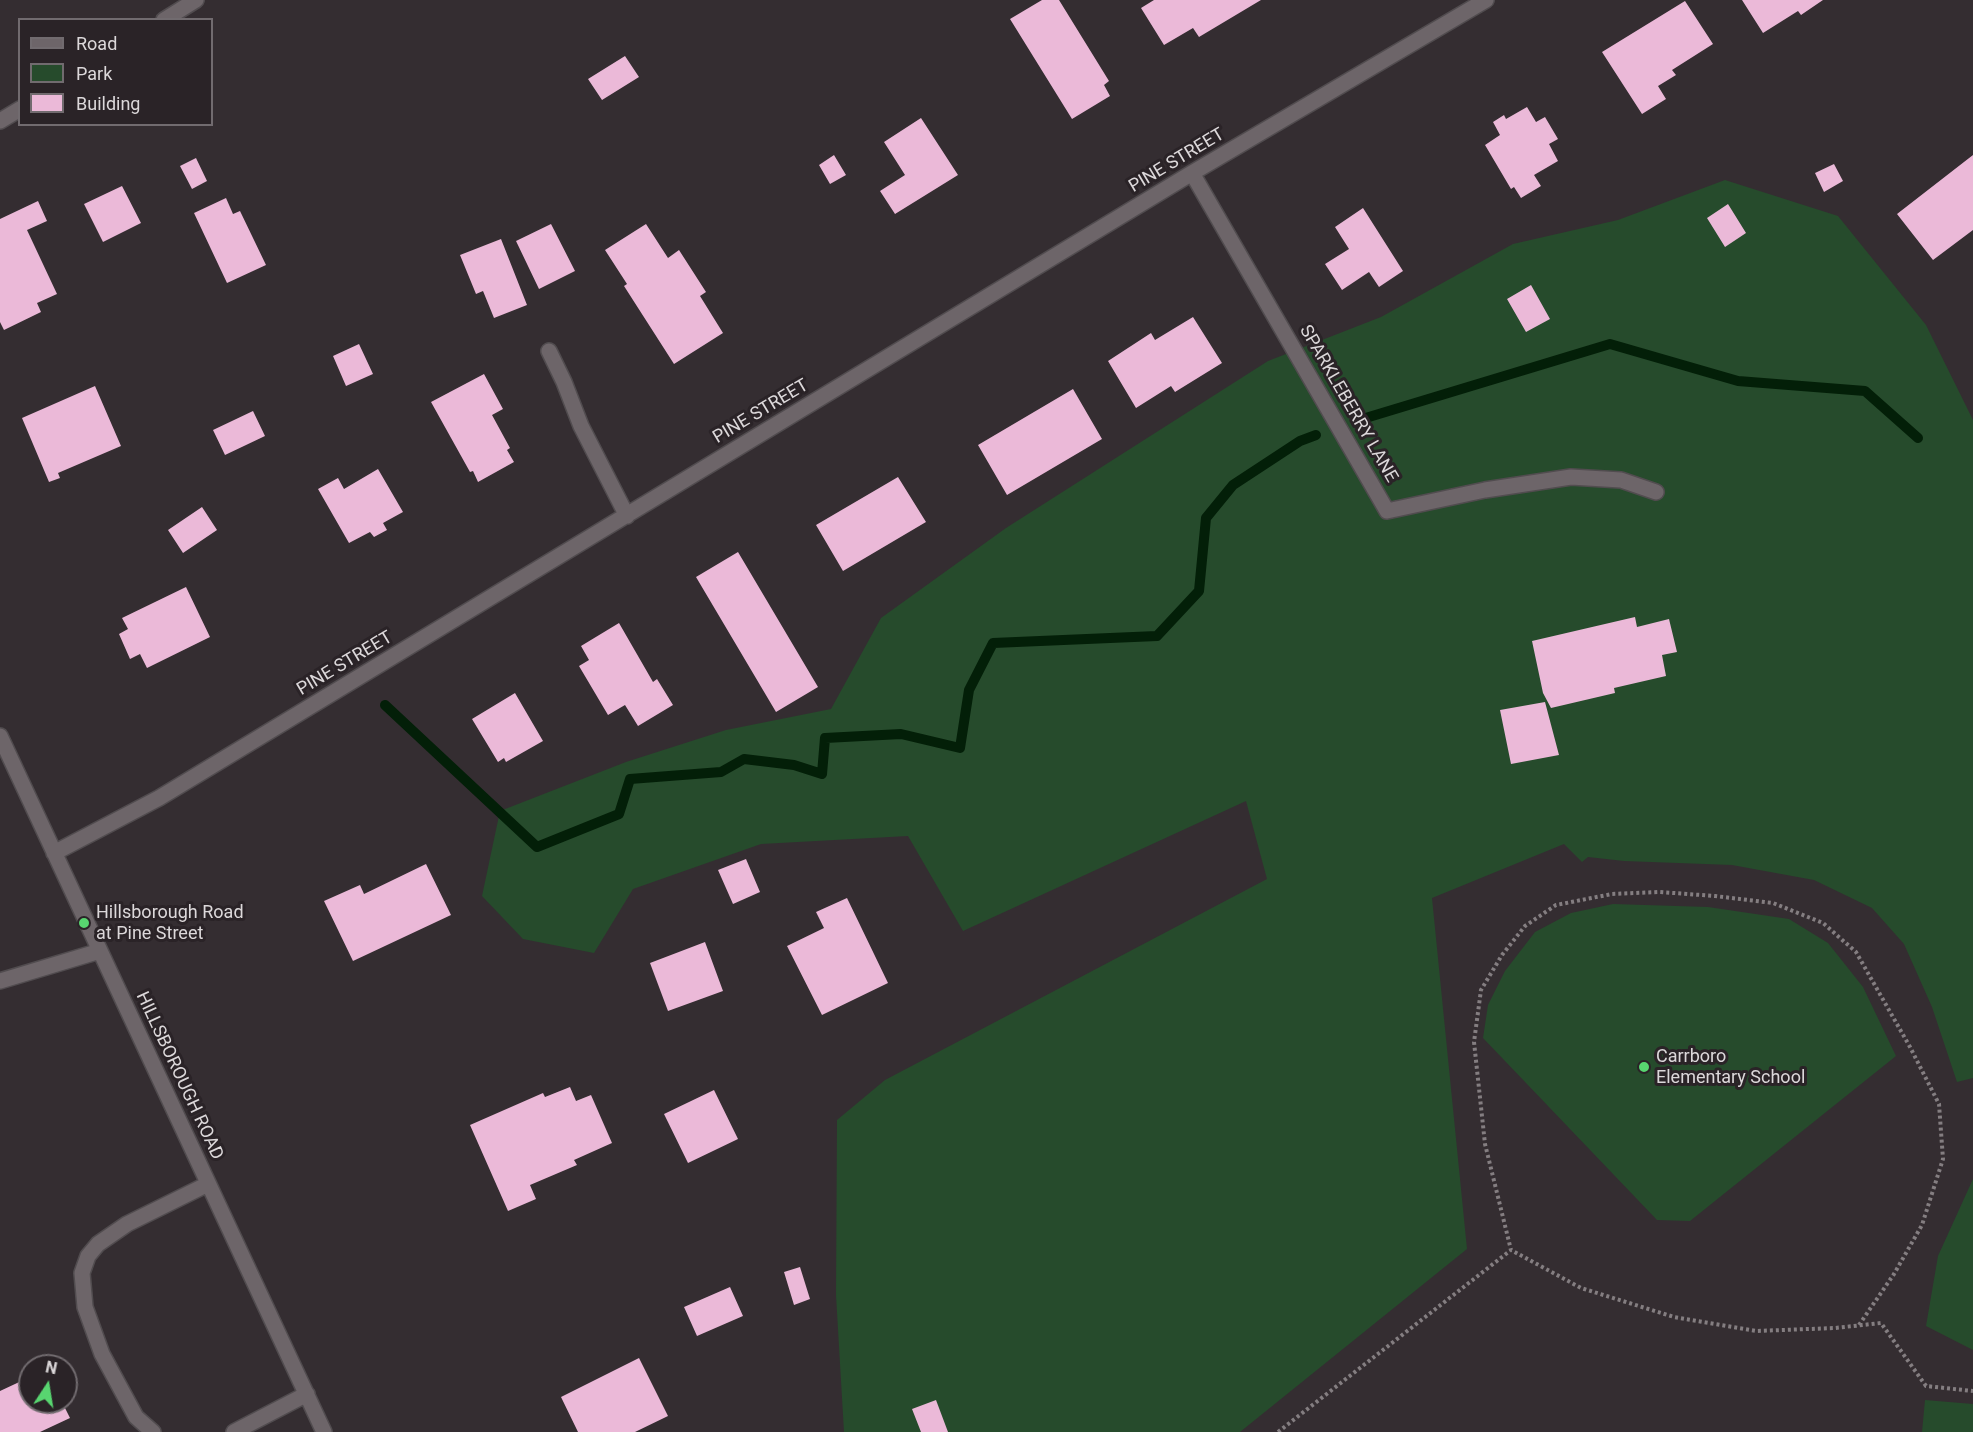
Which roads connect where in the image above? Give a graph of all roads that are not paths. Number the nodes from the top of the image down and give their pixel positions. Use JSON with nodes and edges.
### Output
{"nodes":[{"id":1,"x":196,"y":0,"type":"edge"},
{"id":2,"x":1486,"y":0,"type":"edge"},
{"id":3,"x":167,"y":18,"type":"edge"},
{"id":4,"x":18,"y":109,"type":"edge"},
{"id":5,"x":0,"y":120,"type":"edge"},
{"id":6,"x":1192,"y":174,"type":"junction"},
{"id":7,"x":549,"y":351,"type":"dead end"},
{"id":8,"x":1656,"y":492,"type":"dead end"},
{"id":9,"x":627,"y":516,"type":"junction"},
{"id":10,"x":0,"y":736,"type":"edge"},
{"id":11,"x":54,"y":853,"type":"junction"},
{"id":12,"x":100,"y":951,"type":"junction"},
{"id":13,"x":0,"y":981,"type":"edge"},
{"id":14,"x":208,"y":1184,"type":"junction"},
{"id":15,"x":307,"y":1395,"type":"junction"},
{"id":16,"x":153,"y":1432,"type":"edge"},
{"id":17,"x":234,"y":1432,"type":"edge"},
{"id":18,"x":324,"y":1432,"type":"edge"}],
"edges":[{"from":1,"to":3,"type":"street"},
{"from":2,"to":6,"type":"street","name":"PINE STREET"},
{"from":4,"to":5,"type":"street"},
{"from":6,"to":8,"type":"street","name":"SPARKLEBERRY LANE"},
{"from":6,"to":9,"type":"street","name":"PINE STREET"},
{"from":7,"to":9,"type":"street"},
{"from":9,"to":11,"type":"street","name":"PINE STREET"},
{"from":10,"to":11,"type":"street","name":"HILLSBOROUGH ROAD"},
{"from":11,"to":12,"type":"street","name":"HILLSBOROUGH ROAD"},
{"from":12,"to":13,"type":"street"},
{"from":12,"to":14,"type":"street","name":"HILLSBOROUGH ROAD"},
{"from":14,"to":15,"type":"street","name":"HILLSBOROUGH ROAD"},
{"from":14,"to":16,"type":"street"},
{"from":15,"to":17,"type":"street"},
{"from":15,"to":18,"type":"street","name":"HILLSBOROUGH ROAD"}]}
